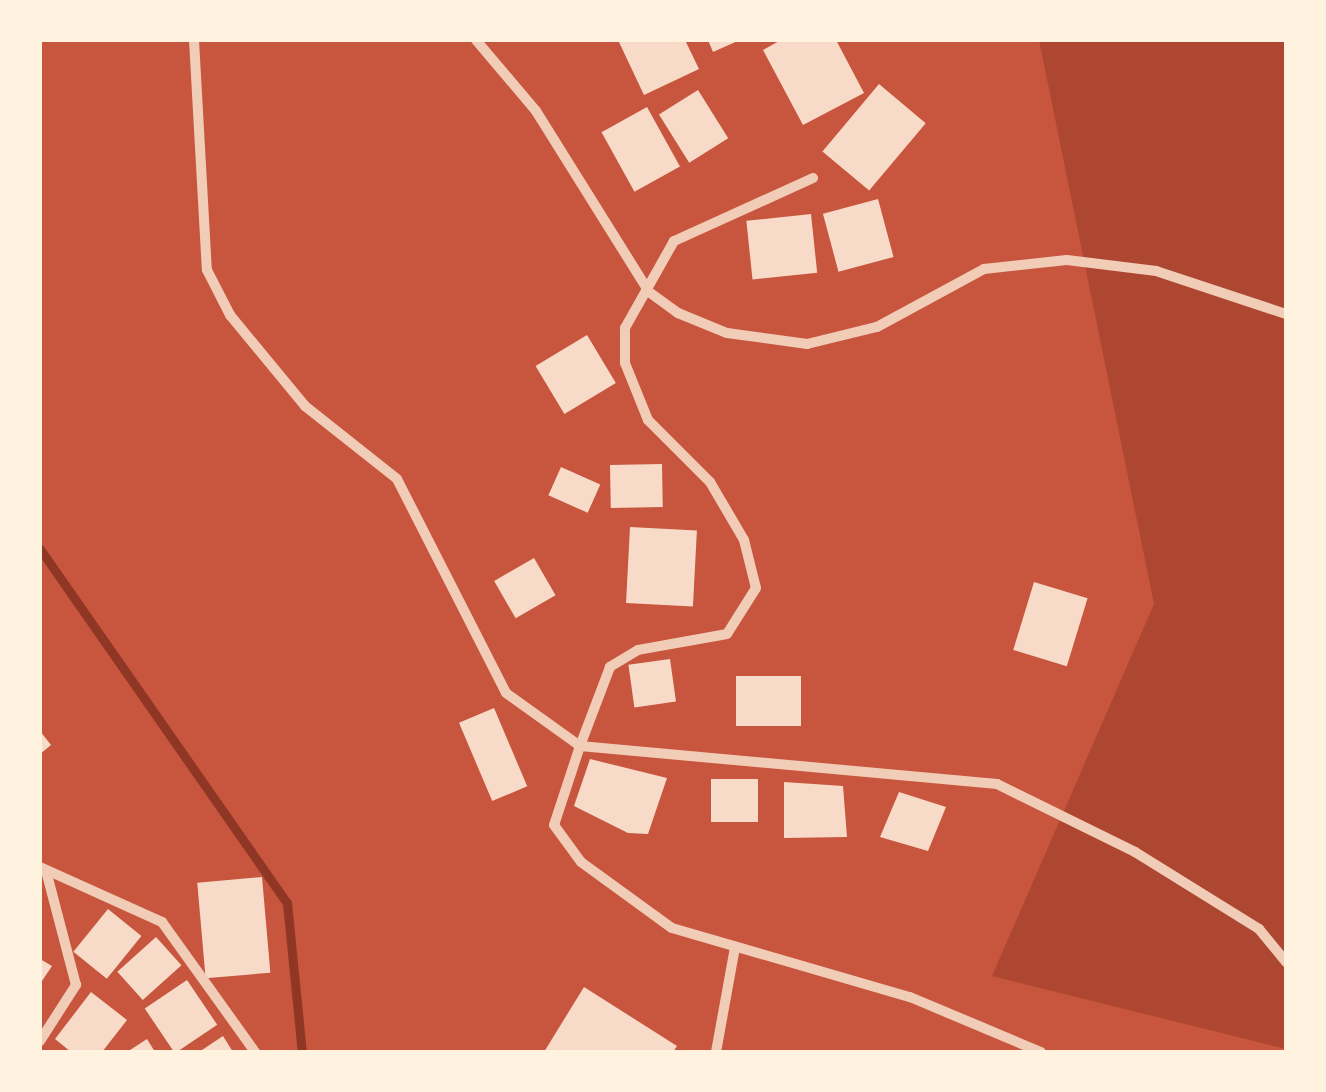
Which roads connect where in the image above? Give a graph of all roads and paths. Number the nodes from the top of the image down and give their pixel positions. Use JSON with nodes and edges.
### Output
{"nodes":[{"id":1,"x":194,"y":40,"type":"edge"},
{"id":2,"x":476,"y":40,"type":"edge"},
{"id":3,"x":813,"y":178,"type":"dead end"},
{"id":4,"x":650,"y":292,"type":"junction"},
{"id":5,"x":1286,"y":314,"type":"edge"},
{"id":6,"x":580,"y":746,"type":"junction"},
{"id":7,"x":43,"y":869,"type":"edge"},
{"id":8,"x":735,"y":947,"type":"junction"},
{"id":9,"x":1286,"y":962,"type":"edge"},
{"id":10,"x":40,"y":1042,"type":"edge"},
{"id":11,"x":254,"y":1052,"type":"edge"},
{"id":12,"x":716,"y":1052,"type":"edge"},
{"id":13,"x":1040,"y":1052,"type":"edge"}],
"edges":[{"from":1,"to":6,"type":"street"},
{"from":2,"to":4,"type":"street"},
{"from":3,"to":4,"type":"street"},
{"from":4,"to":5,"type":"street"},
{"from":4,"to":6,"type":"street"},
{"from":6,"to":8,"type":"street"},
{"from":6,"to":9,"type":"street"},
{"from":7,"to":10,"type":"street"},
{"from":7,"to":11,"type":"street"},
{"from":8,"to":12,"type":"street"},
{"from":8,"to":13,"type":"street"}]}
